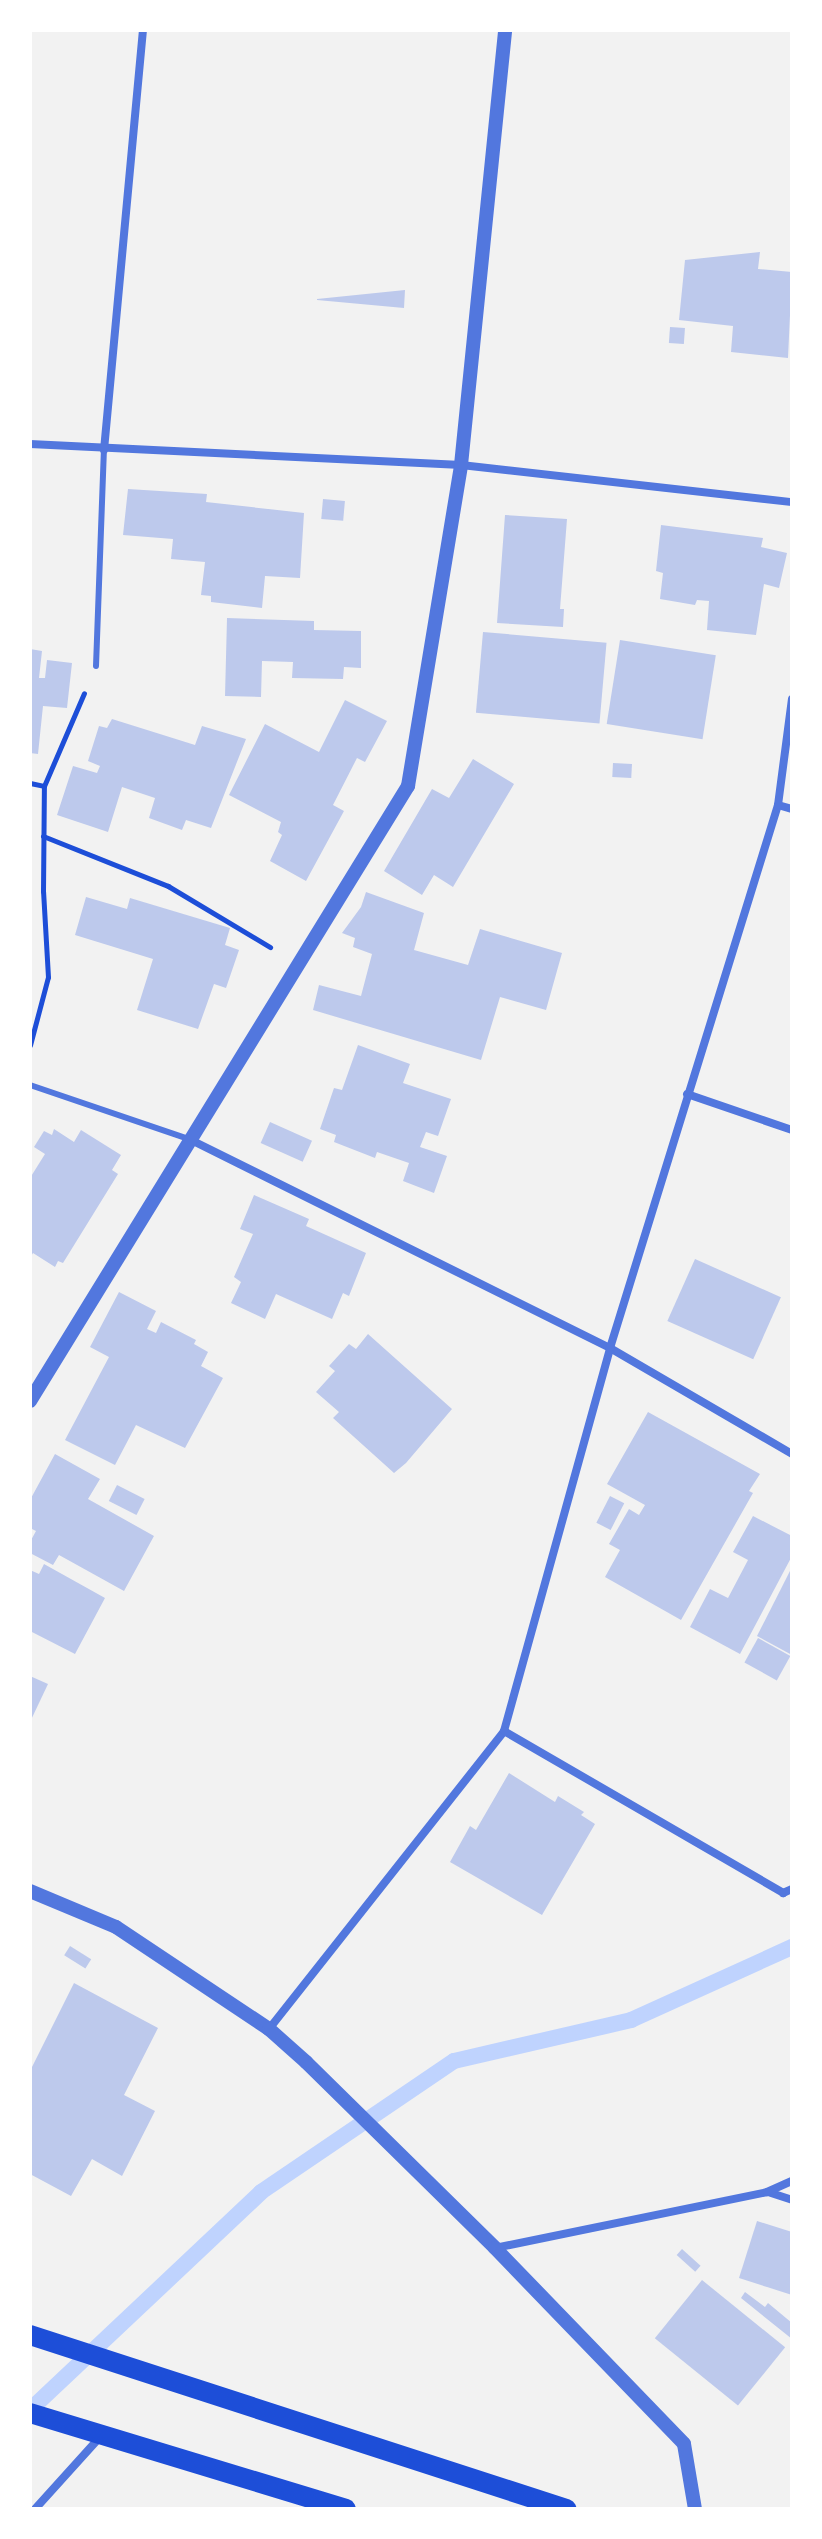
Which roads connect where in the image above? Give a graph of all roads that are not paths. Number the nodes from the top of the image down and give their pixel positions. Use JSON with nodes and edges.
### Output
{"nodes":[{"id":1,"x":143,"y":30,"type":"edge"},
{"id":2,"x":505,"y":30,"type":"edge"},
{"id":3,"x":30,"y":444,"type":"edge"},
{"id":4,"x":104,"y":450,"type":"junction"},
{"id":5,"x":461,"y":465,"type":"junction"},
{"id":6,"x":792,"y":502,"type":"edge"},
{"id":7,"x":96,"y":666,"type":"road end"},
{"id":8,"x":792,"y":699,"type":"edge"},
{"id":9,"x":778,"y":805,"type":"junction"},
{"id":10,"x":792,"y":809,"type":"edge"},
{"id":11,"x":30,"y":1085,"type":"edge"},
{"id":12,"x":687,"y":1094,"type":"junction"},
{"id":13,"x":792,"y":1130,"type":"edge"},
{"id":14,"x":189,"y":1139,"type":"junction"},
{"id":15,"x":610,"y":1348,"type":"junction"},
{"id":16,"x":30,"y":1401,"type":"edge"},
{"id":17,"x":792,"y":1454,"type":"edge"},
{"id":18,"x":504,"y":1731,"type":"junction"},
{"id":19,"x":792,"y":1889,"type":"edge"},
{"id":20,"x":30,"y":1891,"type":"edge"},
{"id":21,"x":269,"y":2029,"type":"junction"},
{"id":22,"x":792,"y":2181,"type":"edge"},
{"id":23,"x":767,"y":2192,"type":"junction"},
{"id":24,"x":792,"y":2200,"type":"edge"},
{"id":25,"x":495,"y":2248,"type":"junction"},
{"id":26,"x":31,"y":2335,"type":"edge"},
{"id":27,"x":30,"y":2413,"type":"edge"},
{"id":28,"x":101,"y":2436,"type":"junction"},
{"id":29,"x":35,"y":2509,"type":"edge"},
{"id":30,"x":346,"y":2509,"type":"edge"},
{"id":31,"x":566,"y":2509,"type":"edge"},
{"id":32,"x":695,"y":2509,"type":"edge"}],
"edges":[{"from":1,"to":4,"type":"street"},
{"from":2,"to":5,"type":"street"},
{"from":3,"to":4,"type":"street"},
{"from":4,"to":5,"type":"street"},
{"from":4,"to":7,"type":"lane"},
{"from":5,"to":6,"type":"street"},
{"from":5,"to":14,"type":"street"},
{"from":8,"to":9,"type":"street"},
{"from":9,"to":10,"type":"street"},
{"from":9,"to":12,"type":"street"},
{"from":11,"to":14,"type":"lane"},
{"from":12,"to":13,"type":"street"},
{"from":12,"to":15,"type":"street"},
{"from":14,"to":15,"type":"street"},
{"from":14,"to":16,"type":"street"},
{"from":15,"to":17,"type":"street"},
{"from":15,"to":18,"type":"street"},
{"from":18,"to":19,"type":"street"},
{"from":18,"to":21,"type":"street"},
{"from":20,"to":21,"type":"street"},
{"from":21,"to":25,"type":"street"},
{"from":22,"to":23,"type":"street"},
{"from":23,"to":24,"type":"street"},
{"from":23,"to":25,"type":"street"},
{"from":25,"to":32,"type":"street"},
{"from":26,"to":31,"type":"main road"},
{"from":27,"to":28,"type":"main road"},
{"from":28,"to":29,"type":"street"},
{"from":28,"to":30,"type":"main road"}]}
